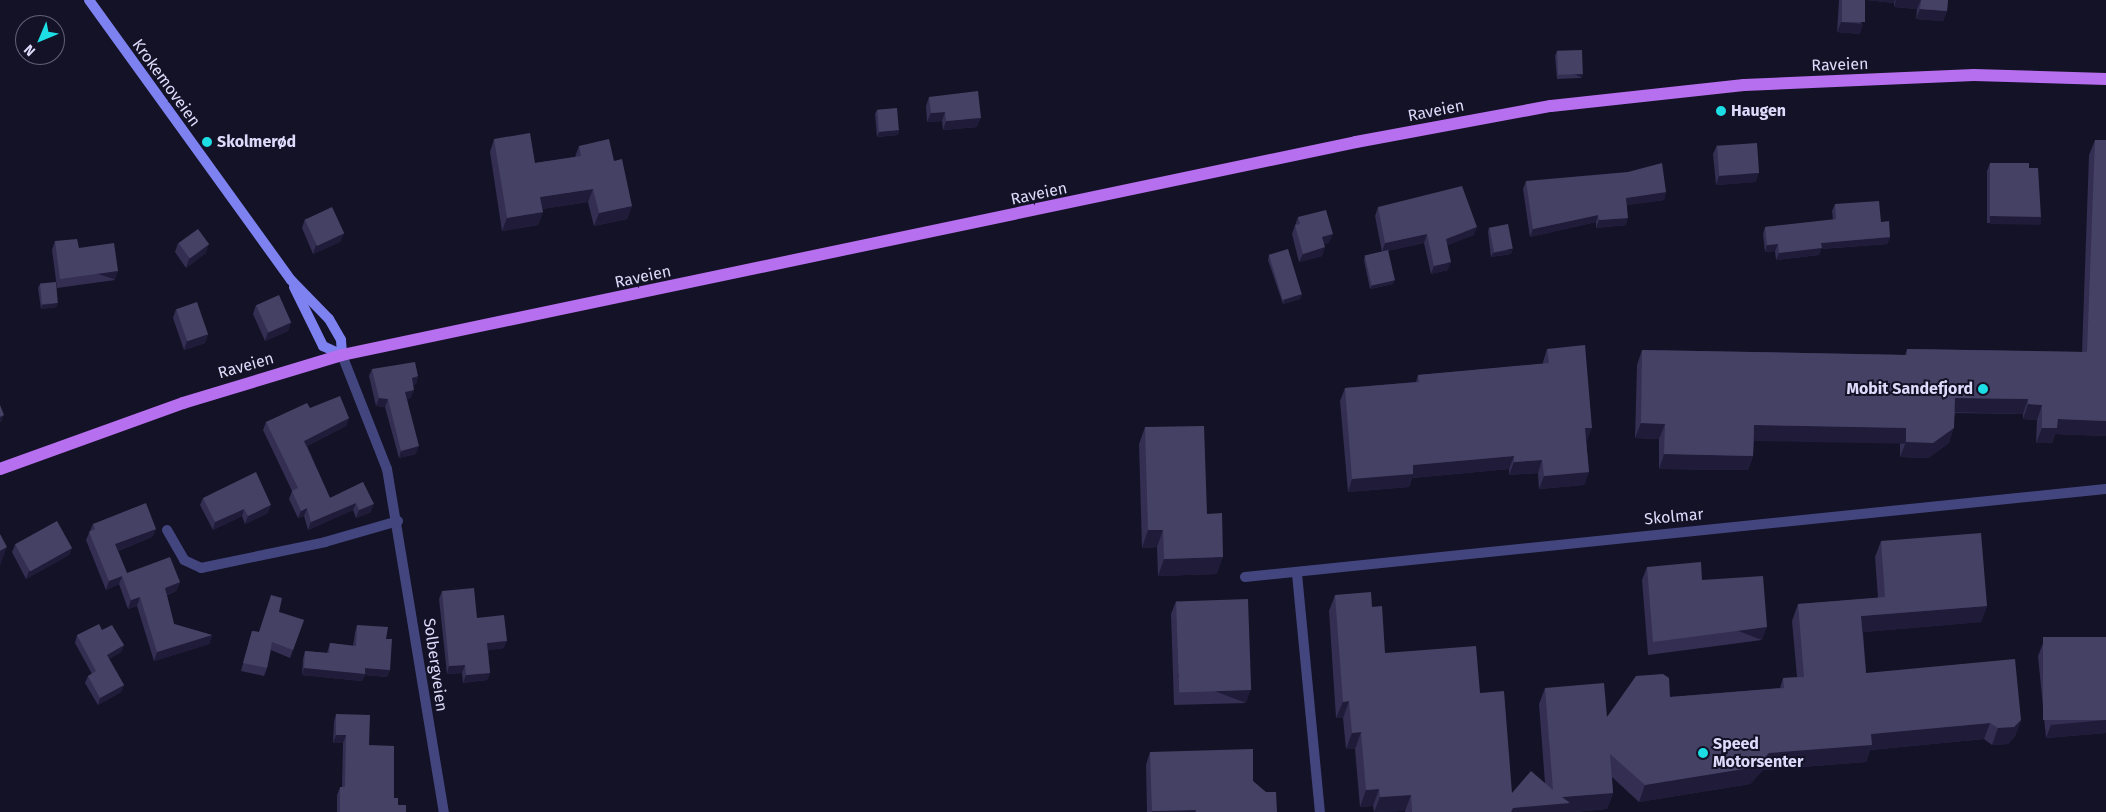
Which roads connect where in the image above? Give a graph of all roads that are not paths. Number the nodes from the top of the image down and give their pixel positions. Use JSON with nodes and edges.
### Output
{"nodes":[{"id":1,"x":89,"y":0,"type":"edge"},
{"id":2,"x":2106,"y":79,"type":"edge"},
{"id":3,"x":291,"y":280,"type":"junction"},
{"id":4,"x":342,"y":355,"type":"junction"},
{"id":5,"x":0,"y":468,"type":"edge"},
{"id":6,"x":2106,"y":489,"type":"edge"},
{"id":7,"x":398,"y":521,"type":"junction"},
{"id":8,"x":167,"y":530,"type":"dead end"},
{"id":9,"x":1297,"y":574,"type":"junction"},
{"id":10,"x":1245,"y":577,"type":"dead end"},
{"id":11,"x":444,"y":812,"type":"edge"},
{"id":12,"x":1320,"y":812,"type":"edge"}],
"edges":[{"from":1,"to":3,"type":"main road","name":"Krokemoveien"},
{"from":2,"to":4,"type":"main road","name":"Raveien"},
{"from":3,"to":4,"type":"main road","name":"Krokemoveien"},
{"from":3,"to":4,"type":"main road","name":"Krokemoveien"},
{"from":4,"to":5,"type":"main road","name":"Raveien"},
{"from":4,"to":7,"type":"street","name":"Solbergveien"},
{"from":6,"to":9,"type":"street","name":"Skolmar"},
{"from":7,"to":8,"type":"street"},
{"from":7,"to":11,"type":"street","name":"Solbergveien"},
{"from":9,"to":10,"type":"street","name":"Skolmar"},
{"from":9,"to":12,"type":"street"}]}
